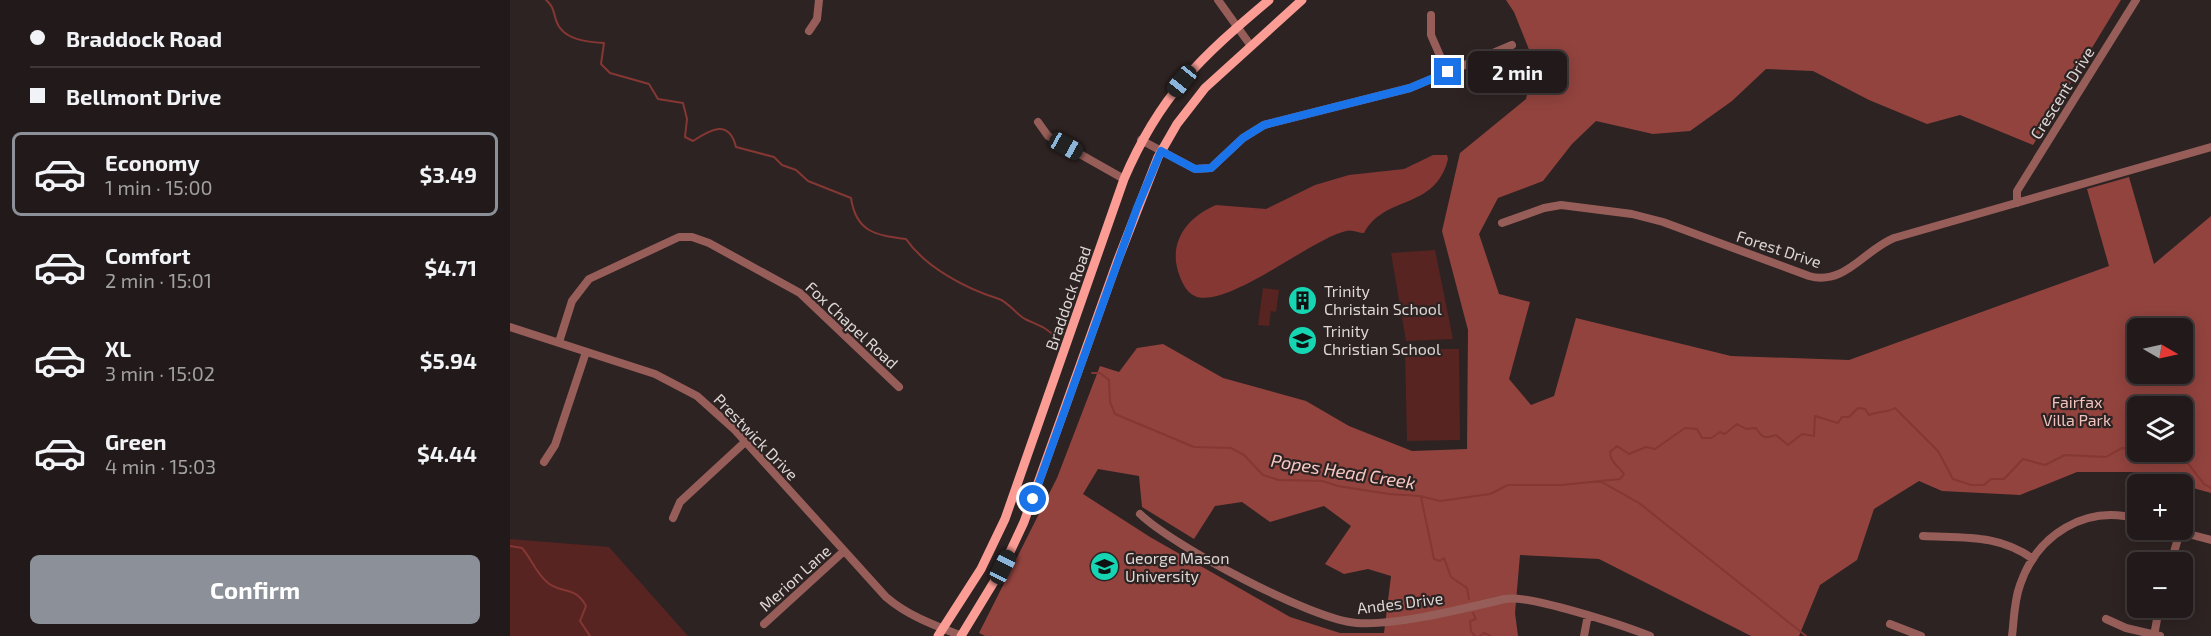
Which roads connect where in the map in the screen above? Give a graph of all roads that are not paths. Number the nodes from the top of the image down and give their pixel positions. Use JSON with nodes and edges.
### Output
{"nodes":[{"id":1,"x":819,"y":0,"type":"edge"},
{"id":2,"x":1218,"y":0,"type":"edge"},
{"id":3,"x":1269,"y":0,"type":"edge"},
{"id":4,"x":1302,"y":0,"type":"edge"},
{"id":5,"x":2136,"y":0,"type":"edge"},
{"id":6,"x":1431,"y":15,"type":"dead end"},
{"id":7,"x":1237,"y":26,"type":"junction"},
{"id":8,"x":808,"y":32,"type":"dead end"},
{"id":9,"x":1512,"y":45,"type":"dead end"},
{"id":10,"x":1251,"y":46,"type":"junction"},
{"id":11,"x":1448,"y":72,"type":"junction"},
{"id":12,"x":1038,"y":122,"type":"dead end"},
{"id":13,"x":1141,"y":140,"type":"junction"},
{"id":14,"x":2211,"y":147,"type":"edge"},
{"id":15,"x":1161,"y":151,"type":"junction"},
{"id":16,"x":1124,"y":179,"type":"junction"},
{"id":17,"x":2017,"y":203,"type":"junction"},
{"id":18,"x":1502,"y":223,"type":"dead end"},
{"id":19,"x":510,"y":327,"type":"edge"},
{"id":20,"x":559,"y":342,"type":"junction"},
{"id":21,"x":586,"y":352,"type":"junction"},
{"id":22,"x":898,"y":387,"type":"dead end"},
{"id":23,"x":745,"y":442,"type":"junction"},
{"id":24,"x":544,"y":462,"type":"dead end"},
{"id":25,"x":1140,"y":514,"type":"dead end"},
{"id":26,"x":2127,"y":517,"type":"edge"},
{"id":27,"x":674,"y":518,"type":"dead end"},
{"id":28,"x":2193,"y":535,"type":"edge"},
{"id":29,"x":1923,"y":536,"type":"dead end"},
{"id":30,"x":2211,"y":540,"type":"edge"},
{"id":31,"x":844,"y":551,"type":"junction"},
{"id":32,"x":2033,"y":559,"type":"junction"},
{"id":33,"x":1588,"y":615,"type":"junction"},
{"id":34,"x":2158,"y":618,"type":"edge"},
{"id":35,"x":2106,"y":619,"type":"dead end"},
{"id":36,"x":764,"y":624,"type":"dead end"},
{"id":37,"x":1890,"y":624,"type":"dead end"},
{"id":38,"x":942,"y":634,"type":"edge"},
{"id":39,"x":962,"y":636,"type":"edge"},
{"id":40,"x":1584,"y":636,"type":"edge"},
{"id":41,"x":1650,"y":636,"type":"edge"},
{"id":42,"x":1921,"y":636,"type":"edge"},
{"id":43,"x":2012,"y":636,"type":"edge"},
{"id":44,"x":2156,"y":636,"type":"edge"}],
"edges":[{"from":1,"to":8,"type":"street"},
{"from":2,"to":7,"type":"street"},
{"from":3,"to":7,"type":"main road","name":"Braddock Road"},
{"from":4,"to":10,"type":"main road","name":"Braddock Road"},
{"from":5,"to":17,"type":"street","name":"Crescent Drive"},
{"from":6,"to":11,"type":"street"},
{"from":7,"to":10,"type":"street"},
{"from":7,"to":13,"type":"main road","name":"Braddock Road"},
{"from":9,"to":11,"type":"street"},
{"from":10,"to":15,"type":"main road","name":"Braddock Road"},
{"from":11,"to":15,"type":"street"},
{"from":12,"to":16,"type":"street"},
{"from":13,"to":15,"type":"street"},
{"from":13,"to":16,"type":"main road","name":"Braddock Road"},
{"from":14,"to":17,"type":"street","name":"Forest Drive"},
{"from":15,"to":39,"type":"main road","name":"Braddock Road"},
{"from":16,"to":38,"type":"main road","name":"Braddock Road"},
{"from":17,"to":18,"type":"street","name":"Forest Drive"},
{"from":19,"to":20,"type":"street","name":"Prestwick Drive"},
{"from":20,"to":21,"type":"street","name":"Prestwick Drive"},
{"from":20,"to":22,"type":"street","name":"Fox Chapel Road"},
{"from":21,"to":23,"type":"street","name":"Prestwick Drive"},
{"from":21,"to":24,"type":"street"},
{"from":23,"to":27,"type":"street"},
{"from":23,"to":31,"type":"street","name":"Prestwick Drive"},
{"from":25,"to":33,"type":"street","name":"Andes Drive"},
{"from":26,"to":32,"type":"street"},
{"from":28,"to":30,"type":"street"},
{"from":29,"to":32,"type":"street"},
{"from":31,"to":36,"type":"street","name":"Merion Lane"},
{"from":31,"to":38,"type":"street","name":"Prestwick Drive"},
{"from":32,"to":43,"type":"street"},
{"from":33,"to":40,"type":"street"},
{"from":33,"to":41,"type":"street","name":"Andes Drive"},
{"from":34,"to":44,"type":"street"},
{"from":35,"to":44,"type":"street"},
{"from":37,"to":42,"type":"street"},
{"from":38,"to":39,"type":"street","name":"Prestwick Drive"}]}
